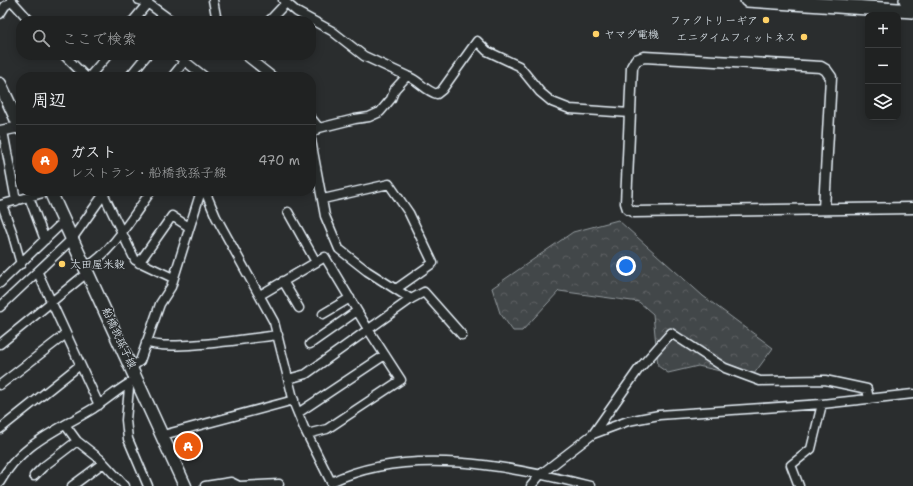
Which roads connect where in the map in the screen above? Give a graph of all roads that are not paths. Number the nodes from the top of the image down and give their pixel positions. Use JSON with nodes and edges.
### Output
{"nodes":[{"id":1,"x":139,"y":0,"type":"edge"},
{"id":2,"x":213,"y":0,"type":"edge"},
{"id":3,"x":747,"y":0,"type":"edge"},
{"id":4,"x":906,"y":0,"type":"edge"},
{"id":5,"x":913,"y":0,"type":"edge"},
{"id":6,"x":11,"y":1,"type":"edge"},
{"id":7,"x":284,"y":1,"type":"edge"},
{"id":8,"x":148,"y":4,"type":"junction"},
{"id":9,"x":913,"y":11,"type":"edge"},
{"id":10,"x":0,"y":14,"type":"edge"},
{"id":11,"x":25,"y":16,"type":"edge"},
{"id":12,"x":137,"y":16,"type":"edge"},
{"id":13,"x":165,"y":16,"type":"edge"},
{"id":14,"x":216,"y":16,"type":"edge"},
{"id":15,"x":273,"y":16,"type":"edge"},
{"id":16,"x":304,"y":16,"type":"edge"},
{"id":17,"x":316,"y":22,"type":"edge"},
{"id":18,"x":69,"y":60,"type":"edge"},
{"id":19,"x":103,"y":60,"type":"edge"},
{"id":20,"x":143,"y":60,"type":"edge"},
{"id":21,"x":251,"y":60,"type":"edge"},
{"id":22,"x":184,"y":61,"type":"joint"},
{"id":23,"x":83,"y":72,"type":"edge"},
{"id":24,"x":93,"y":72,"type":"edge"},
{"id":25,"x":133,"y":72,"type":"edge"},
{"id":26,"x":176,"y":72,"type":"edge"},
{"id":27,"x":198,"y":72,"type":"edge"},
{"id":28,"x":267,"y":72,"type":"edge"},
{"id":29,"x":407,"y":76,"type":"junction"},
{"id":30,"x":0,"y":84,"type":"edge"},
{"id":31,"x":630,"y":113,"type":"junction"},
{"id":32,"x":16,"y":118,"type":"edge"},
{"id":33,"x":316,"y":124,"type":"edge"},
{"id":34,"x":319,"y":128,"type":"junction"},
{"id":35,"x":16,"y":129,"type":"edge"},
{"id":36,"x":316,"y":130,"type":"edge"},
{"id":37,"x":2,"y":131,"type":"edge"},
{"id":38,"x":316,"y":165,"type":"edge"},
{"id":39,"x":32,"y":196,"type":"edge"},
{"id":40,"x":52,"y":196,"type":"edge"},
{"id":41,"x":101,"y":196,"type":"edge"},
{"id":42,"x":106,"y":196,"type":"edge"},
{"id":43,"x":147,"y":196,"type":"edge"},
{"id":44,"x":199,"y":196,"type":"edge"},
{"id":45,"x":207,"y":196,"type":"edge"},
{"id":46,"x":29,"y":197,"type":"junction"},
{"id":47,"x":323,"y":199,"type":"junction"},
{"id":48,"x":16,"y":201,"type":"junction"},
{"id":49,"x":1,"y":205,"type":"edge"},
{"id":50,"x":913,"y":208,"type":"edge"},
{"id":51,"x":824,"y":209,"type":"junction"},
{"id":52,"x":288,"y":212,"type":"dead end"},
{"id":53,"x":65,"y":224,"type":"junction"},
{"id":54,"x":188,"y":227,"type":"junction"},
{"id":55,"x":122,"y":231,"type":"junction"},
{"id":56,"x":72,"y":239,"type":"junction"},
{"id":57,"x":45,"y":240,"type":"junction"},
{"id":58,"x":316,"y":262,"type":"junction"},
{"id":59,"x":139,"y":263,"type":"junction"},
{"id":60,"x":21,"y":264,"type":"junction"},
{"id":61,"x":87,"y":271,"type":"junction"},
{"id":62,"x":38,"y":273,"type":"junction"},
{"id":63,"x":173,"y":278,"type":"junction"},
{"id":64,"x":283,"y":282,"type":"junction"},
{"id":65,"x":0,"y":283,"type":"edge"},
{"id":66,"x":396,"y":289,"type":"junction"},
{"id":67,"x":260,"y":295,"type":"junction"},
{"id":68,"x":350,"y":298,"type":"junction"},
{"id":69,"x":411,"y":299,"type":"junction"},
{"id":70,"x":52,"y":302,"type":"junction"},
{"id":71,"x":0,"y":307,"type":"edge"},
{"id":72,"x":299,"y":308,"type":"dead end"},
{"id":73,"x":357,"y":311,"type":"junction"},
{"id":74,"x":323,"y":314,"type":"dead end"},
{"id":75,"x":368,"y":329,"type":"junction"},
{"id":76,"x":66,"y":334,"type":"junction"},
{"id":77,"x":278,"y":335,"type":"junction"},
{"id":78,"x":462,"y":335,"type":"dead end"},
{"id":79,"x":1,"y":340,"type":"edge"},
{"id":80,"x":146,"y":342,"type":"junction"},
{"id":81,"x":310,"y":344,"type":"dead end"},
{"id":82,"x":385,"y":355,"type":"junction"},
{"id":83,"x":80,"y":365,"type":"junction"},
{"id":84,"x":132,"y":366,"type":"junction"},
{"id":85,"x":138,"y":379,"type":"junction"},
{"id":86,"x":288,"y":379,"type":"junction"},
{"id":87,"x":127,"y":385,"type":"junction"},
{"id":88,"x":0,"y":386,"type":"edge"},
{"id":89,"x":913,"y":394,"type":"edge"},
{"id":90,"x":869,"y":399,"type":"junction"},
{"id":91,"x":294,"y":400,"type":"junction"},
{"id":92,"x":822,"y":404,"type":"junction"},
{"id":93,"x":99,"y":405,"type":"junction"},
{"id":94,"x":298,"y":413,"type":"junction"},
{"id":95,"x":66,"y":426,"type":"junction"},
{"id":96,"x":0,"y":429,"type":"edge"},
{"id":97,"x":307,"y":434,"type":"junction"},
{"id":98,"x":592,"y":434,"type":"junction"},
{"id":99,"x":163,"y":435,"type":"junction"},
{"id":100,"x":77,"y":441,"type":"junction"},
{"id":101,"x":103,"y":463,"type":"junction"},
{"id":102,"x":541,"y":474,"type":"junction"},
{"id":103,"x":34,"y":476,"type":"dead end"},
{"id":104,"x":0,"y":482,"type":"edge"},
{"id":105,"x":279,"y":484,"type":"dead end"},
{"id":106,"x":72,"y":486,"type":"edge"},
{"id":107,"x":125,"y":486,"type":"edge"},
{"id":108,"x":148,"y":486,"type":"edge"},
{"id":109,"x":186,"y":486,"type":"edge"},
{"id":110,"x":205,"y":486,"type":"edge"},
{"id":111,"x":239,"y":486,"type":"edge"},
{"id":112,"x":532,"y":486,"type":"edge"},
{"id":113,"x":590,"y":486,"type":"edge"},
{"id":114,"x":799,"y":486,"type":"edge"}],
"edges":[{"from":1,"to":8,"type":"street"},
{"from":2,"to":14,"type":"street"},
{"from":3,"to":9,"type":"highway"},
{"from":4,"to":5,"type":"highway"},
{"from":6,"to":10,"type":"street"},
{"from":6,"to":11,"type":"street"},
{"from":7,"to":15,"type":"street"},
{"from":7,"to":16,"type":"street"},
{"from":8,"to":12,"type":"street"},
{"from":8,"to":13,"type":"street"},
{"from":17,"to":29,"type":"street"},
{"from":18,"to":23,"type":"street"},
{"from":19,"to":24,"type":"street"},
{"from":20,"to":25,"type":"street"},
{"from":21,"to":28,"type":"street"},
{"from":22,"to":26,"type":"street"},
{"from":22,"to":27,"type":"street"},
{"from":29,"to":31,"type":"street"},
{"from":29,"to":34,"type":"street"},
{"from":30,"to":32,"type":"main road"},
{"from":31,"to":51,"type":"street"},
{"from":31,"to":51,"type":"street"},
{"from":33,"to":34,"type":"street"},
{"from":34,"to":36,"type":"street"},
{"from":35,"to":37,"type":"street"},
{"from":37,"to":48,"type":"street"},
{"from":38,"to":47,"type":"street"},
{"from":39,"to":46,"type":"street"},
{"from":40,"to":53,"type":"main road","name":"船橋我孫子線"},
{"from":41,"to":56,"type":"street"},
{"from":42,"to":55,"type":"street"},
{"from":43,"to":55,"type":"street"},
{"from":44,"to":54,"type":"street"},
{"from":45,"to":67,"type":"street"},
{"from":46,"to":48,"type":"street"},
{"from":46,"to":57,"type":"street"},
{"from":47,"to":66,"type":"street"},
{"from":47,"to":66,"type":"street"},
{"from":48,"to":49,"type":"street"},
{"from":49,"to":60,"type":"street"},
{"from":50,"to":51,"type":"street"},
{"from":52,"to":58,"type":"street"},
{"from":53,"to":56,"type":"main road","name":"船橋我孫子線"},
{"from":53,"to":57,"type":"street"},
{"from":54,"to":59,"type":"street"},
{"from":54,"to":63,"type":"street"},
{"from":55,"to":59,"type":"street"},
{"from":55,"to":61,"type":"street"},
{"from":56,"to":61,"type":"main road","name":"船橋我孫子線"},
{"from":56,"to":62,"type":"street"},
{"from":57,"to":60,"type":"street"},
{"from":58,"to":64,"type":"street"},
{"from":58,"to":68,"type":"street"},
{"from":59,"to":63,"type":"street"},
{"from":60,"to":65,"type":"street"},
{"from":61,"to":70,"type":"street"},
{"from":61,"to":84,"type":"main road","name":"船橋我孫子線"},
{"from":62,"to":70,"type":"street"},
{"from":62,"to":71,"type":"street"},
{"from":63,"to":80,"type":"street"},
{"from":64,"to":67,"type":"street"},
{"from":64,"to":72,"type":"street"},
{"from":66,"to":69,"type":"street"},
{"from":67,"to":77,"type":"street"},
{"from":68,"to":73,"type":"street"},
{"from":68,"to":74,"type":"street"},
{"from":69,"to":75,"type":"street"},
{"from":69,"to":78,"type":"street"},
{"from":70,"to":76,"type":"street"},
{"from":70,"to":79,"type":"street"},
{"from":73,"to":75,"type":"street"},
{"from":73,"to":81,"type":"street"},
{"from":75,"to":82,"type":"street"},
{"from":75,"to":86,"type":"street"},
{"from":76,"to":83,"type":"street"},
{"from":76,"to":88,"type":"street"},
{"from":77,"to":80,"type":"street"},
{"from":77,"to":86,"type":"street"},
{"from":80,"to":84,"type":"street"},
{"from":82,"to":94,"type":"street"},
{"from":82,"to":97,"type":"street"},
{"from":83,"to":93,"type":"street"},
{"from":83,"to":96,"type":"street"},
{"from":84,"to":85,"type":"main road","name":"船橋我孫子線"},
{"from":85,"to":87,"type":"street"},
{"from":85,"to":99,"type":"main road","name":"船橋我孫子線"},
{"from":86,"to":91,"type":"street"},
{"from":87,"to":93,"type":"street"},
{"from":87,"to":108,"type":"street"},
{"from":89,"to":90,"type":"street"},
{"from":90,"to":92,"type":"street"},
{"from":90,"to":98,"type":"street"},
{"from":91,"to":94,"type":"street"},
{"from":91,"to":99,"type":"street"},
{"from":92,"to":98,"type":"street"},
{"from":92,"to":114,"type":"street"},
{"from":93,"to":95,"type":"street"},
{"from":94,"to":97,"type":"street"},
{"from":95,"to":100,"type":"street"},
{"from":95,"to":104,"type":"street"},
{"from":97,"to":102,"type":"street"},
{"from":98,"to":102,"type":"street"},
{"from":99,"to":109,"type":"main road","name":"船橋我孫子線"},
{"from":100,"to":101,"type":"street"},
{"from":100,"to":103,"type":"street"},
{"from":101,"to":106,"type":"street"},
{"from":101,"to":107,"type":"street"},
{"from":102,"to":112,"type":"street"},
{"from":102,"to":113,"type":"street"},
{"from":105,"to":111,"type":"street"},
{"from":110,"to":111,"type":"street"}]}
